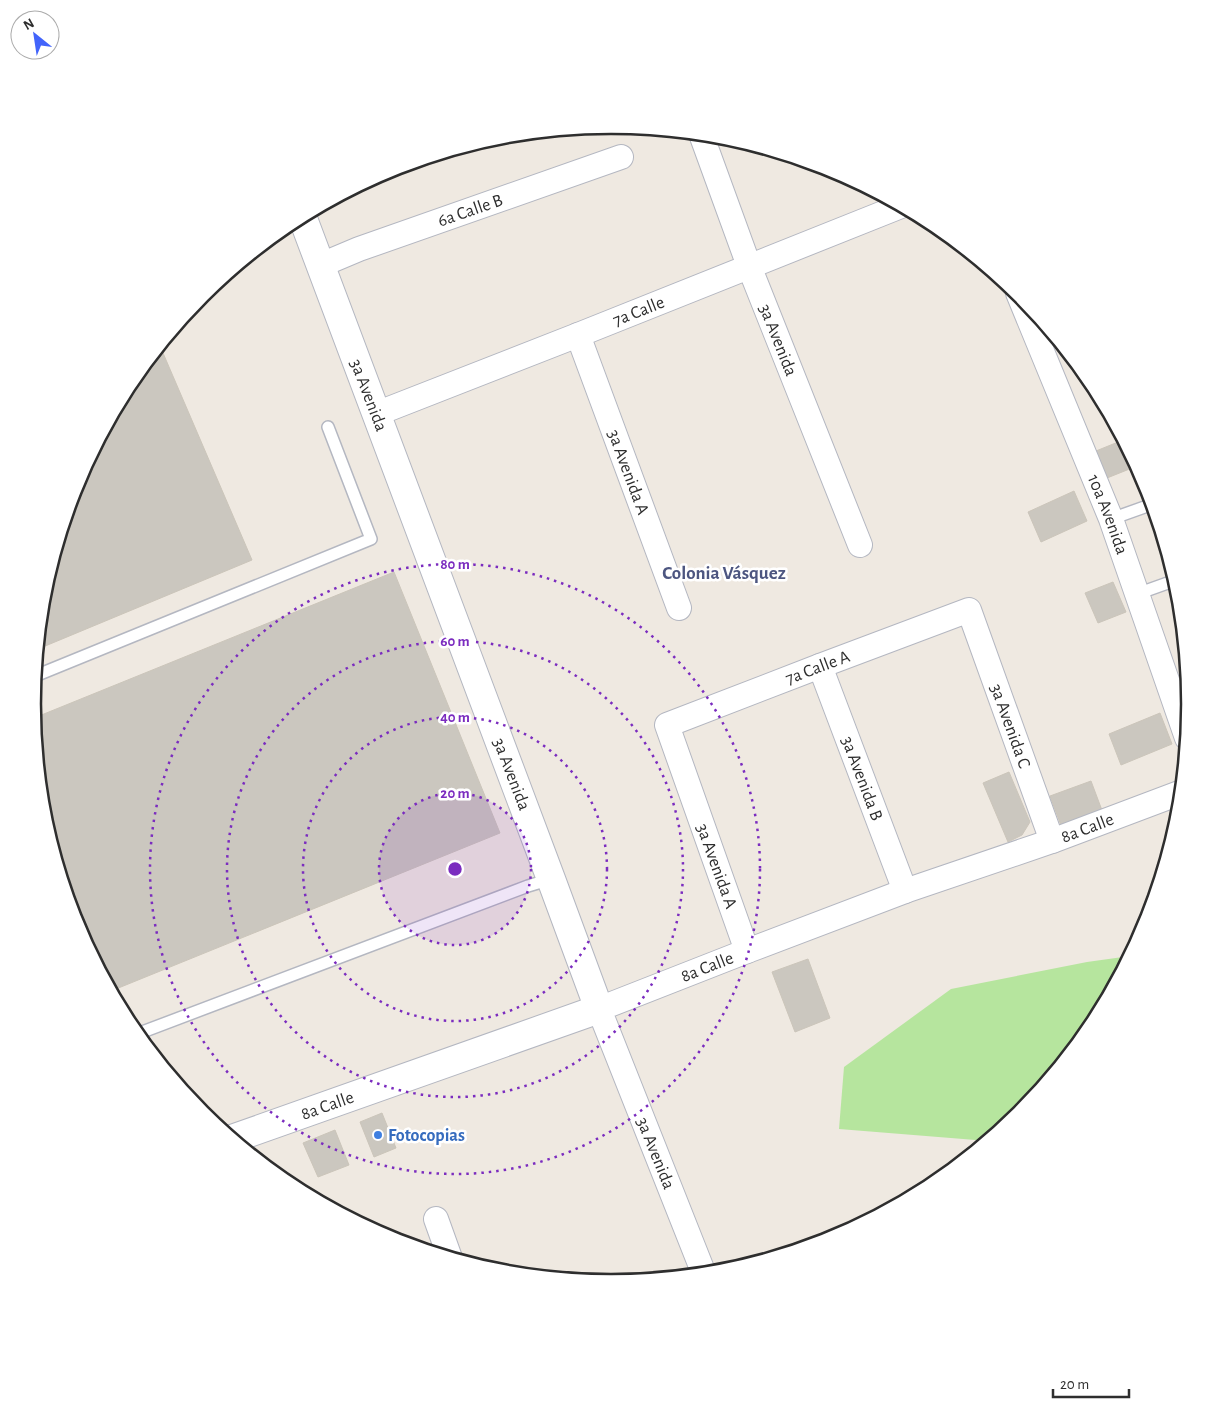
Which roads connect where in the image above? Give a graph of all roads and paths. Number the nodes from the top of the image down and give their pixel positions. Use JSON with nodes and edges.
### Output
{"nodes":[{"id":1,"x":704,"y":142,"type":"edge"},
{"id":2,"x":621,"y":157,"type":"dead end"},
{"id":3,"x":894,"y":209,"type":"edge"},
{"id":4,"x":305,"y":224,"type":"edge"},
{"id":5,"x":320,"y":265,"type":"junction"},
{"id":6,"x":750,"y":266,"type":"junction"},
{"id":7,"x":1028,"y":315,"type":"edge"},
{"id":8,"x":578,"y":335,"type":"junction"},
{"id":9,"x":376,"y":414,"type":"junction"},
{"id":10,"x":328,"y":427,"type":"dead end"},
{"id":11,"x":1146,"y":507,"type":"edge"},
{"id":12,"x":1111,"y":519,"type":"junction"},
{"id":13,"x":860,"y":545,"type":"dead end"},
{"id":14,"x":1168,"y":583,"type":"edge"},
{"id":15,"x":1137,"y":594,"type":"junction"},
{"id":16,"x":680,"y":608,"type":"dead end"},
{"id":17,"x":969,"y":610,"type":"joint"},
{"id":18,"x":820,"y":666,"type":"junction"},
{"id":19,"x":42,"y":673,"type":"edge"},
{"id":20,"x":1182,"y":702,"type":"edge"},
{"id":21,"x":667,"y":725,"type":"joint"},
{"id":22,"x":1174,"y":795,"type":"edge"},
{"id":23,"x":1052,"y":841,"type":"junction"},
{"id":24,"x":551,"y":879,"type":"junction"},
{"id":25,"x":905,"y":891,"type":"junction"},
{"id":26,"x":747,"y":951,"type":"junction"},
{"id":27,"x":599,"y":1009,"type":"junction"},
{"id":28,"x":144,"y":1031,"type":"edge"},
{"id":29,"x":240,"y":1136,"type":"edge"},
{"id":30,"x":436,"y":1219,"type":"dead end"},
{"id":31,"x":447,"y":1250,"type":"edge"},
{"id":32,"x":701,"y":1267,"type":"edge"}],
"edges":[{"from":1,"to":6,"type":"street","name":"3a Avenida"},
{"from":2,"to":5,"type":"street","name":"6a Calle B"},
{"from":3,"to":6,"type":"street","name":"7a Calle"},
{"from":4,"to":5,"type":"street","name":"3a Avenida"},
{"from":5,"to":9,"type":"street","name":"3a Avenida"},
{"from":6,"to":8,"type":"street","name":"7a Calle"},
{"from":6,"to":13,"type":"street","name":"3a Avenida"},
{"from":7,"to":12,"type":"street","name":"10a Avenida"},
{"from":8,"to":9,"type":"street","name":"7a Calle"},
{"from":8,"to":16,"type":"street","name":"3a Avenida A"},
{"from":9,"to":24,"type":"street","name":"3a Avenida"},
{"from":10,"to":19,"type":"lane"},
{"from":11,"to":12,"type":"lane"},
{"from":12,"to":15,"type":"street","name":"10a Avenida"},
{"from":14,"to":15,"type":"lane"},
{"from":15,"to":20,"type":"street","name":"10a Avenida"},
{"from":17,"to":18,"type":"street","name":"7a Calle A"},
{"from":17,"to":23,"type":"street","name":"3a Avenida C"},
{"from":18,"to":21,"type":"street","name":"7a Calle A"},
{"from":18,"to":25,"type":"street","name":"3a Avenida B"},
{"from":21,"to":26,"type":"street","name":"3a Avenida A"},
{"from":22,"to":23,"type":"street","name":"8a Calle"},
{"from":23,"to":25,"type":"street","name":"8a Calle"},
{"from":24,"to":27,"type":"street","name":"3a Avenida"},
{"from":24,"to":28,"type":"lane"},
{"from":25,"to":26,"type":"street","name":"8a Calle"},
{"from":26,"to":27,"type":"street","name":"8a Calle"},
{"from":27,"to":29,"type":"street","name":"8a Calle"},
{"from":27,"to":32,"type":"street","name":"3a Avenida"},
{"from":30,"to":31,"type":"street"}]}
